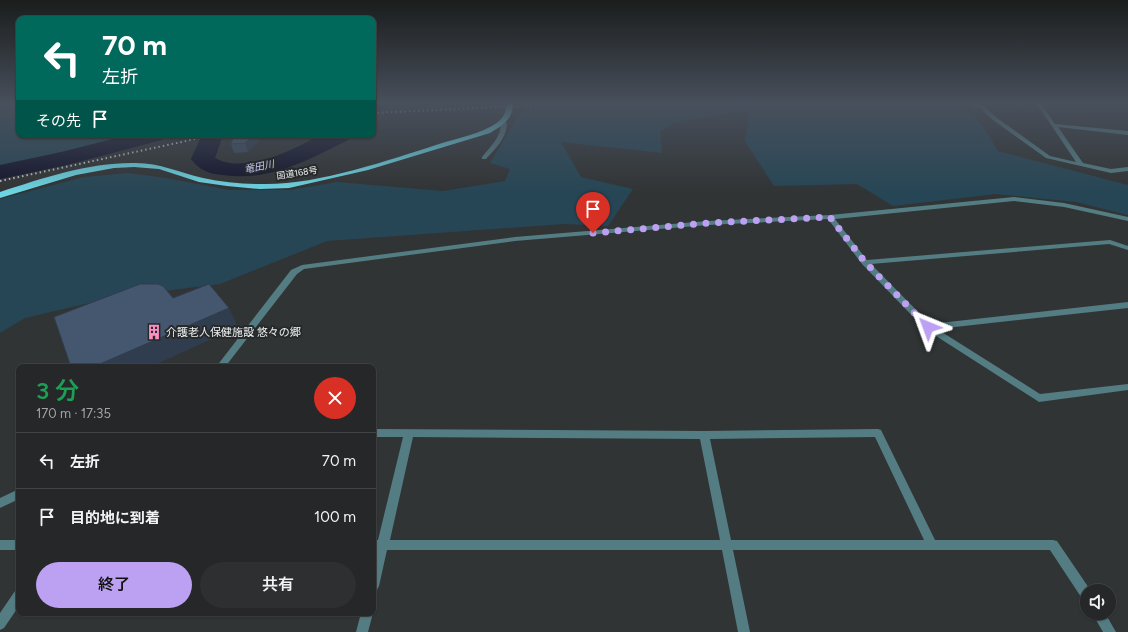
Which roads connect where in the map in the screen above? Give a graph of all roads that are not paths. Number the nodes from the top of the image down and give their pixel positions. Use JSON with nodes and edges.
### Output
{"nodes":[{"id":1,"x":479,"y":133,"type":"edge"},
{"id":2,"x":501,"y":133,"type":"edge"},
{"id":3,"x":1015,"y":133,"type":"edge"},
{"id":4,"x":1060,"y":133,"type":"edge"},
{"id":5,"x":484,"y":158,"type":"dead end"},
{"id":6,"x":1081,"y":164,"type":"junction"},
{"id":7,"x":1128,"y":169,"type":"edge"},
{"id":8,"x":0,"y":195,"type":"edge"},
{"id":9,"x":830,"y":217,"type":"junction"},
{"id":10,"x":1128,"y":220,"type":"edge"},
{"id":11,"x":1128,"y":248,"type":"edge"},
{"id":12,"x":865,"y":262,"type":"junction"},
{"id":13,"x":1128,"y":304,"type":"edge"},
{"id":14,"x":928,"y":327,"type":"junction"},
{"id":15,"x":222,"y":364,"type":"edge"},
{"id":16,"x":1128,"y":387,"type":"edge"},
{"id":17,"x":376,"y":433,"type":"edge"},
{"id":18,"x":409,"y":433,"type":"junction"},
{"id":19,"x":704,"y":434,"type":"junction"},
{"id":20,"x":16,"y":495,"type":"edge"},
{"id":21,"x":0,"y":503,"type":"edge"},
{"id":22,"x":0,"y":545,"type":"edge"},
{"id":23,"x":16,"y":545,"type":"edge"},
{"id":24,"x":378,"y":545,"type":"edge"},
{"id":25,"x":726,"y":545,"type":"junction"},
{"id":26,"x":932,"y":545,"type":"junction"},
{"id":27,"x":376,"y":561,"type":"edge"},
{"id":28,"x":1080,"y":586,"type":"edge"},
{"id":29,"x":16,"y":600,"type":"edge"},
{"id":30,"x":366,"y":616,"type":"edge"},
{"id":31,"x":1102,"y":620,"type":"edge"},
{"id":32,"x":0,"y":624,"type":"edge"},
{"id":33,"x":362,"y":632,"type":"edge"},
{"id":34,"x":744,"y":632,"type":"edge"},
{"id":35,"x":1110,"y":632,"type":"edge"}],
"edges":[{"from":1,"to":8,"type":"highway","name":"国道168号"},
{"from":2,"to":5,"type":"street"},
{"from":3,"to":6,"type":"street"},
{"from":4,"to":6,"type":"street"},
{"from":6,"to":7,"type":"street"},
{"from":9,"to":10,"type":"street"},
{"from":9,"to":12,"type":"street"},
{"from":9,"to":15,"type":"street"},
{"from":11,"to":12,"type":"street"},
{"from":12,"to":14,"type":"street"},
{"from":13,"to":14,"type":"street"},
{"from":14,"to":16,"type":"street"},
{"from":17,"to":18,"type":"street"},
{"from":18,"to":19,"type":"street"},
{"from":18,"to":24,"type":"street"},
{"from":19,"to":25,"type":"street"},
{"from":19,"to":26,"type":"street"},
{"from":20,"to":21,"type":"street"},
{"from":22,"to":23,"type":"street"},
{"from":24,"to":25,"type":"street"},
{"from":24,"to":27,"type":"street"},
{"from":25,"to":26,"type":"street"},
{"from":25,"to":34,"type":"street"},
{"from":26,"to":28,"type":"street"},
{"from":29,"to":32,"type":"street"},
{"from":30,"to":33,"type":"street"},
{"from":31,"to":35,"type":"street"}]}
